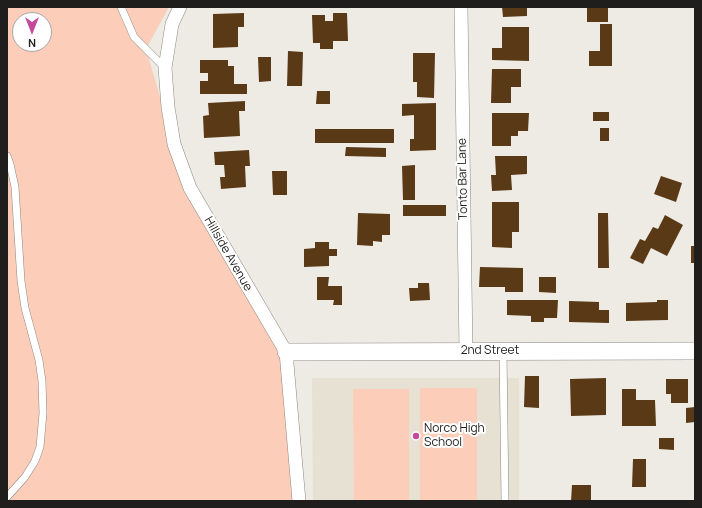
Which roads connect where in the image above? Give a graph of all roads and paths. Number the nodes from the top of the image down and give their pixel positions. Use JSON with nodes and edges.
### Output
{"nodes":[{"id":1,"x":121,"y":7,"type":"edge"},
{"id":2,"x":180,"y":7,"type":"edge"},
{"id":3,"x":461,"y":7,"type":"edge"},
{"id":4,"x":165,"y":68,"type":"junction"},
{"id":5,"x":7,"y":156,"type":"edge"},
{"id":6,"x":466,"y":351,"type":"junction"},
{"id":7,"x":695,"y":351,"type":"edge"},
{"id":8,"x":286,"y":352,"type":"junction"},
{"id":9,"x":503,"y":352,"type":"junction"},
{"id":10,"x":7,"y":497,"type":"edge"},
{"id":11,"x":299,"y":501,"type":"edge"},
{"id":12,"x":504,"y":501,"type":"edge"}],
"edges":[{"from":1,"to":4,"type":"lane"},
{"from":2,"to":4,"type":"street","name":"Hillside Avenue"},
{"from":3,"to":6,"type":"street","name":"Tonto Bar Lane"},
{"from":4,"to":8,"type":"street","name":"Hillside Avenue"},
{"from":5,"to":10,"type":"lane"},
{"from":6,"to":8,"type":"street","name":"2nd Street"},
{"from":6,"to":9,"type":"street","name":"2nd Street"},
{"from":7,"to":9,"type":"street","name":"2nd Street"},
{"from":8,"to":11,"type":"street","name":"Hillside Avenue"},
{"from":9,"to":12,"type":"lane"}]}
